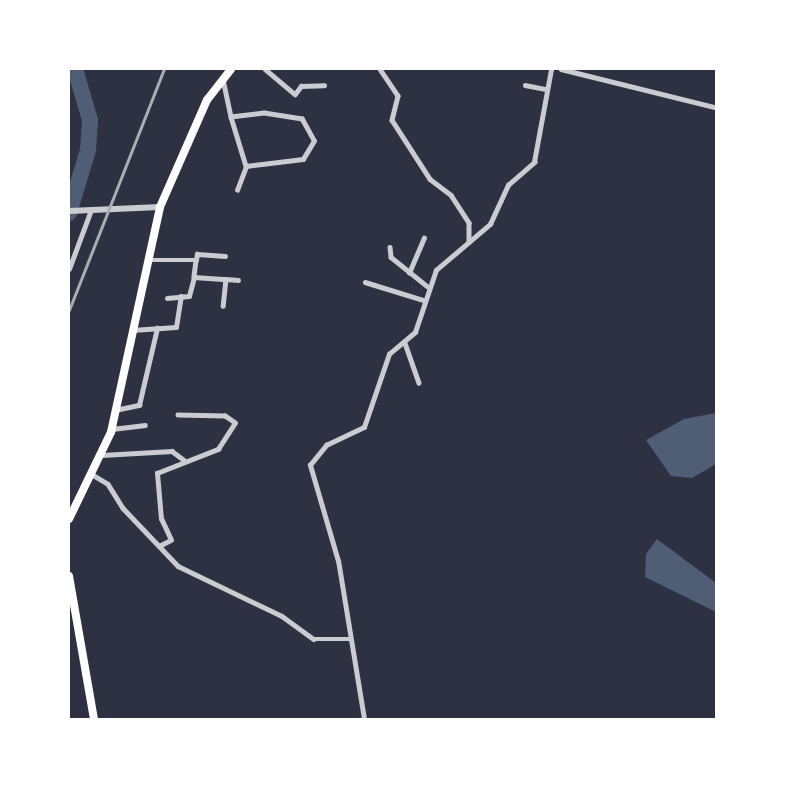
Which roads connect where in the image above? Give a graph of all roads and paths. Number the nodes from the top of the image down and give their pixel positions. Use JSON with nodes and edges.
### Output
{"nodes":[{"id":1,"x":231,"y":69,"type":"edge"},
{"id":2,"x":265,"y":69,"type":"edge"},
{"id":3,"x":380,"y":69,"type":"edge"},
{"id":4,"x":551,"y":69,"type":"edge"},
{"id":5,"x":561,"y":69,"type":"edge"},
{"id":6,"x":223,"y":79,"type":"junction"},
{"id":7,"x":324,"y":85,"type":"dead end"},
{"id":8,"x":525,"y":85,"type":"dead end"},
{"id":9,"x":546,"y":89,"type":"junction"},
{"id":10,"x":714,"y":107,"type":"dead end"},
{"id":11,"x":231,"y":117,"type":"junction"},
{"id":12,"x":246,"y":166,"type":"junction"},
{"id":13,"x":237,"y":190,"type":"dead end"},
{"id":14,"x":160,"y":207,"type":"junction"},
{"id":15,"x":92,"y":210,"type":"junction"},
{"id":16,"x":69,"y":211,"type":"edge"},
{"id":17,"x":424,"y":238,"type":"dead end"},
{"id":18,"x":469,"y":242,"type":"junction"},
{"id":19,"x":390,"y":247,"type":"dead end"},
{"id":20,"x":225,"y":256,"type":"dead end"},
{"id":21,"x":146,"y":260,"type":"junction"},
{"id":22,"x":196,"y":260,"type":"junction"},
{"id":23,"x":69,"y":270,"type":"edge"},
{"id":24,"x":410,"y":273,"type":"junction"},
{"id":25,"x":194,"y":277,"type":"junction"},
{"id":26,"x":226,"y":279,"type":"junction"},
{"id":27,"x":238,"y":280,"type":"dead end"},
{"id":28,"x":365,"y":282,"type":"dead end"},
{"id":29,"x":427,"y":286,"type":"junction"},
{"id":30,"x":181,"y":296,"type":"junction"},
{"id":31,"x":166,"y":298,"type":"dead end"},
{"id":32,"x":423,"y":300,"type":"junction"},
{"id":33,"x":223,"y":306,"type":"dead end"},
{"id":34,"x":157,"y":328,"type":"junction"},
{"id":35,"x":132,"y":330,"type":"junction"},
{"id":36,"x":405,"y":343,"type":"junction"},
{"id":37,"x":419,"y":382,"type":"dead end"},
{"id":38,"x":115,"y":410,"type":"junction"},
{"id":39,"x":178,"y":415,"type":"dead end"},
{"id":40,"x":145,"y":425,"type":"dead end"},
{"id":41,"x":111,"y":429,"type":"junction"},
{"id":42,"x":102,"y":455,"type":"junction"},
{"id":43,"x":184,"y":460,"type":"junction"},
{"id":44,"x":93,"y":475,"type":"junction"},
{"id":45,"x":69,"y":519,"type":"edge"},
{"id":46,"x":159,"y":546,"type":"junction"},
{"id":47,"x":69,"y":576,"type":"edge"},
{"id":48,"x":73,"y":605,"type":"edge"},
{"id":49,"x":349,"y":639,"type":"junction"},
{"id":50,"x":94,"y":719,"type":"edge"},
{"id":51,"x":364,"y":719,"type":"edge"}],
"edges":[{"from":1,"to":6,"type":"main road"},
{"from":2,"to":7,"type":"street"},
{"from":3,"to":18,"type":"street"},
{"from":4,"to":9,"type":"street"},
{"from":5,"to":10,"type":"street"},
{"from":6,"to":11,"type":"street"},
{"from":6,"to":14,"type":"main road"},
{"from":8,"to":9,"type":"street"},
{"from":9,"to":18,"type":"street"},
{"from":11,"to":12,"type":"street"},
{"from":11,"to":12,"type":"street"},
{"from":12,"to":13,"type":"street"},
{"from":14,"to":15,"type":"street"},
{"from":14,"to":21,"type":"main road"},
{"from":15,"to":16,"type":"street"},
{"from":15,"to":23,"type":"street"},
{"from":17,"to":24,"type":"street"},
{"from":18,"to":29,"type":"street"},
{"from":19,"to":24,"type":"street"},
{"from":20,"to":22,"type":"street"},
{"from":21,"to":22,"type":"street"},
{"from":21,"to":35,"type":"main road"},
{"from":22,"to":25,"type":"street"},
{"from":24,"to":29,"type":"street"},
{"from":25,"to":26,"type":"street"},
{"from":25,"to":30,"type":"street"},
{"from":26,"to":27,"type":"street"},
{"from":26,"to":33,"type":"street"},
{"from":28,"to":32,"type":"street"},
{"from":29,"to":32,"type":"street"},
{"from":30,"to":31,"type":"street"},
{"from":30,"to":34,"type":"street"},
{"from":32,"to":36,"type":"street"},
{"from":34,"to":35,"type":"street"},
{"from":34,"to":38,"type":"street"},
{"from":35,"to":38,"type":"main road"},
{"from":36,"to":37,"type":"street"},
{"from":36,"to":49,"type":"street"},
{"from":38,"to":41,"type":"main road"},
{"from":39,"to":43,"type":"street"},
{"from":40,"to":41,"type":"street"},
{"from":41,"to":42,"type":"main road"},
{"from":42,"to":43,"type":"street"},
{"from":42,"to":44,"type":"main road"},
{"from":43,"to":46,"type":"street"},
{"from":44,"to":45,"type":"main road"},
{"from":44,"to":46,"type":"street"},
{"from":46,"to":49,"type":"street"},
{"from":47,"to":48,"type":"main road"},
{"from":48,"to":50,"type":"main road"},
{"from":49,"to":51,"type":"street"}]}
